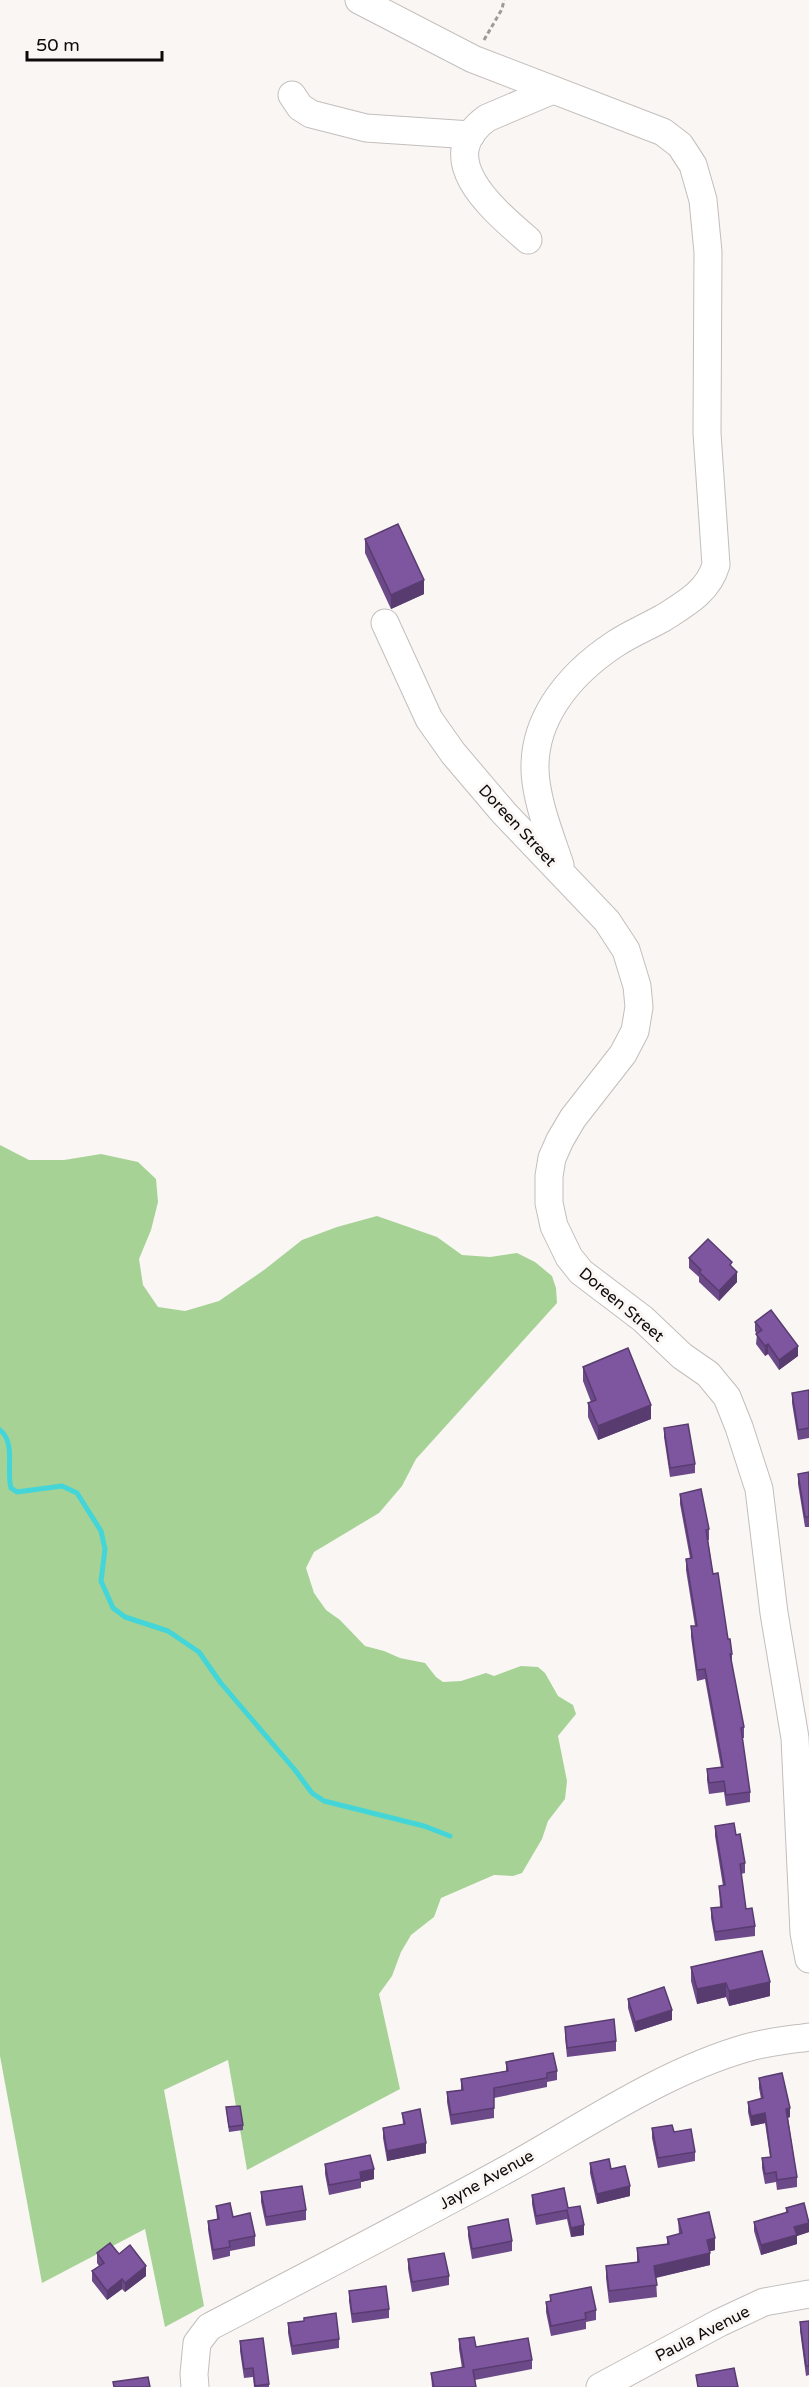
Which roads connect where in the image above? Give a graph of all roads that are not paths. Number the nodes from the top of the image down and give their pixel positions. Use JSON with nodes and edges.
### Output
{"nodes":[{"id":1,"x":359,"y":0,"type":"edge"},
{"id":2,"x":553,"y":90,"type":"junction"},
{"id":3,"x":292,"y":95,"type":"dead end"},
{"id":4,"x":471,"y":135,"type":"junction"},
{"id":5,"x":528,"y":240,"type":"dead end"},
{"id":6,"x":386,"y":623,"type":"dead end"},
{"id":7,"x":562,"y":872,"type":"junction"},
{"id":8,"x":809,"y":1959,"type":"edge"},
{"id":9,"x":809,"y":2037,"type":"edge"},
{"id":10,"x":809,"y":2294,"type":"edge"},
{"id":11,"x":195,"y":2376,"type":"edge"},
{"id":12,"x":600,"y":2387,"type":"edge"}],
"edges":[{"from":1,"to":2,"type":"street"},
{"from":2,"to":4,"type":"street"},
{"from":2,"to":7,"type":"street"},
{"from":3,"to":4,"type":"street"},
{"from":4,"to":5,"type":"street"},
{"from":6,"to":7,"type":"street","name":"Doreen Street"},
{"from":7,"to":8,"type":"street","name":"Doreen Street"},
{"from":9,"to":11,"type":"street","name":"Jayne Avenue"},
{"from":10,"to":12,"type":"street","name":"Paula Avenue"}]}
